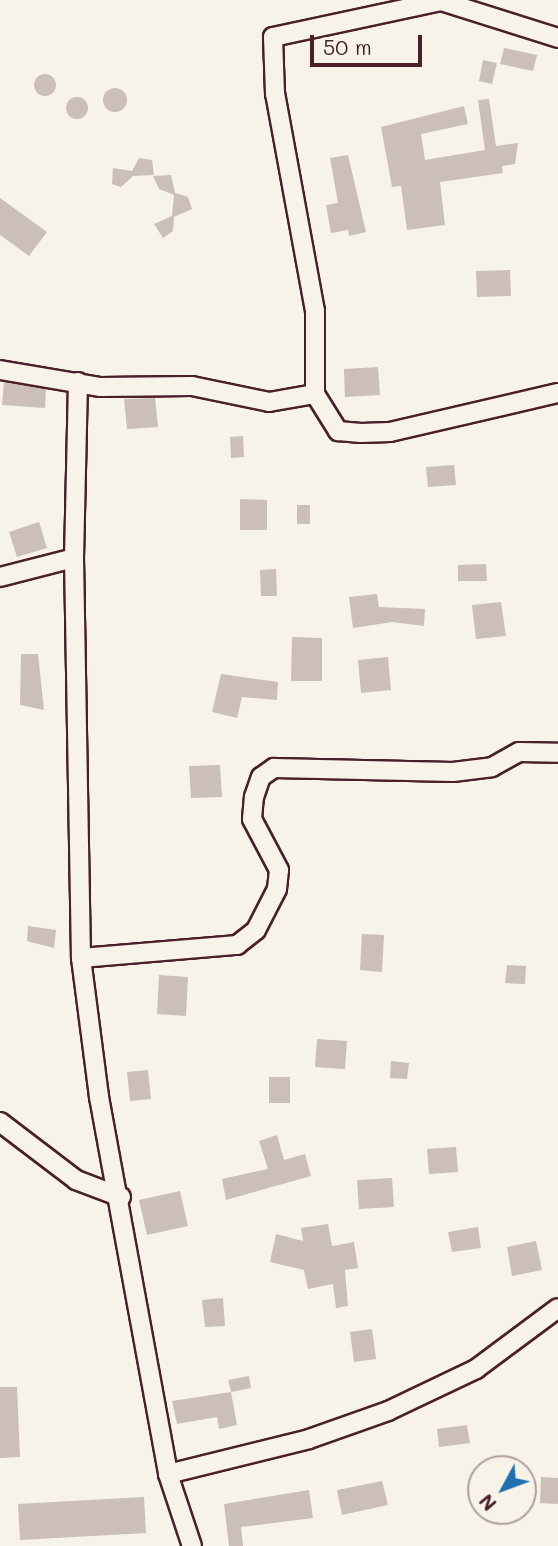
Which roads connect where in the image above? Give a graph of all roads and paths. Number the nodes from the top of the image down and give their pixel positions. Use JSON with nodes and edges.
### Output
{"nodes":[{"id":1,"x":558,"y":38,"type":"edge"},
{"id":2,"x":0,"y":370,"type":"edge"},
{"id":3,"x":78,"y":382,"type":"junction"},
{"id":4,"x":558,"y":393,"type":"edge"},
{"id":5,"x":315,"y":394,"type":"junction"},
{"id":6,"x":74,"y":558,"type":"junction"},
{"id":7,"x":0,"y":577,"type":"edge"},
{"id":8,"x":558,"y":753,"type":"edge"},
{"id":9,"x":81,"y":958,"type":"junction"},
{"id":10,"x":0,"y":1122,"type":"edge"},
{"id":11,"x":121,"y":1197,"type":"junction"},
{"id":12,"x":558,"y":1308,"type":"edge"},
{"id":13,"x":168,"y":1474,"type":"junction"},
{"id":14,"x":192,"y":1546,"type":"edge"}],
"edges":[{"from":1,"to":5,"type":"street"},
{"from":2,"to":3,"type":"street"},
{"from":3,"to":5,"type":"street"},
{"from":3,"to":6,"type":"street"},
{"from":4,"to":5,"type":"street"},
{"from":6,"to":7,"type":"street"},
{"from":6,"to":9,"type":"street"},
{"from":8,"to":9,"type":"street"},
{"from":9,"to":11,"type":"street"},
{"from":10,"to":11,"type":"street"},
{"from":11,"to":13,"type":"street"},
{"from":12,"to":13,"type":"street"},
{"from":13,"to":14,"type":"street"}]}
